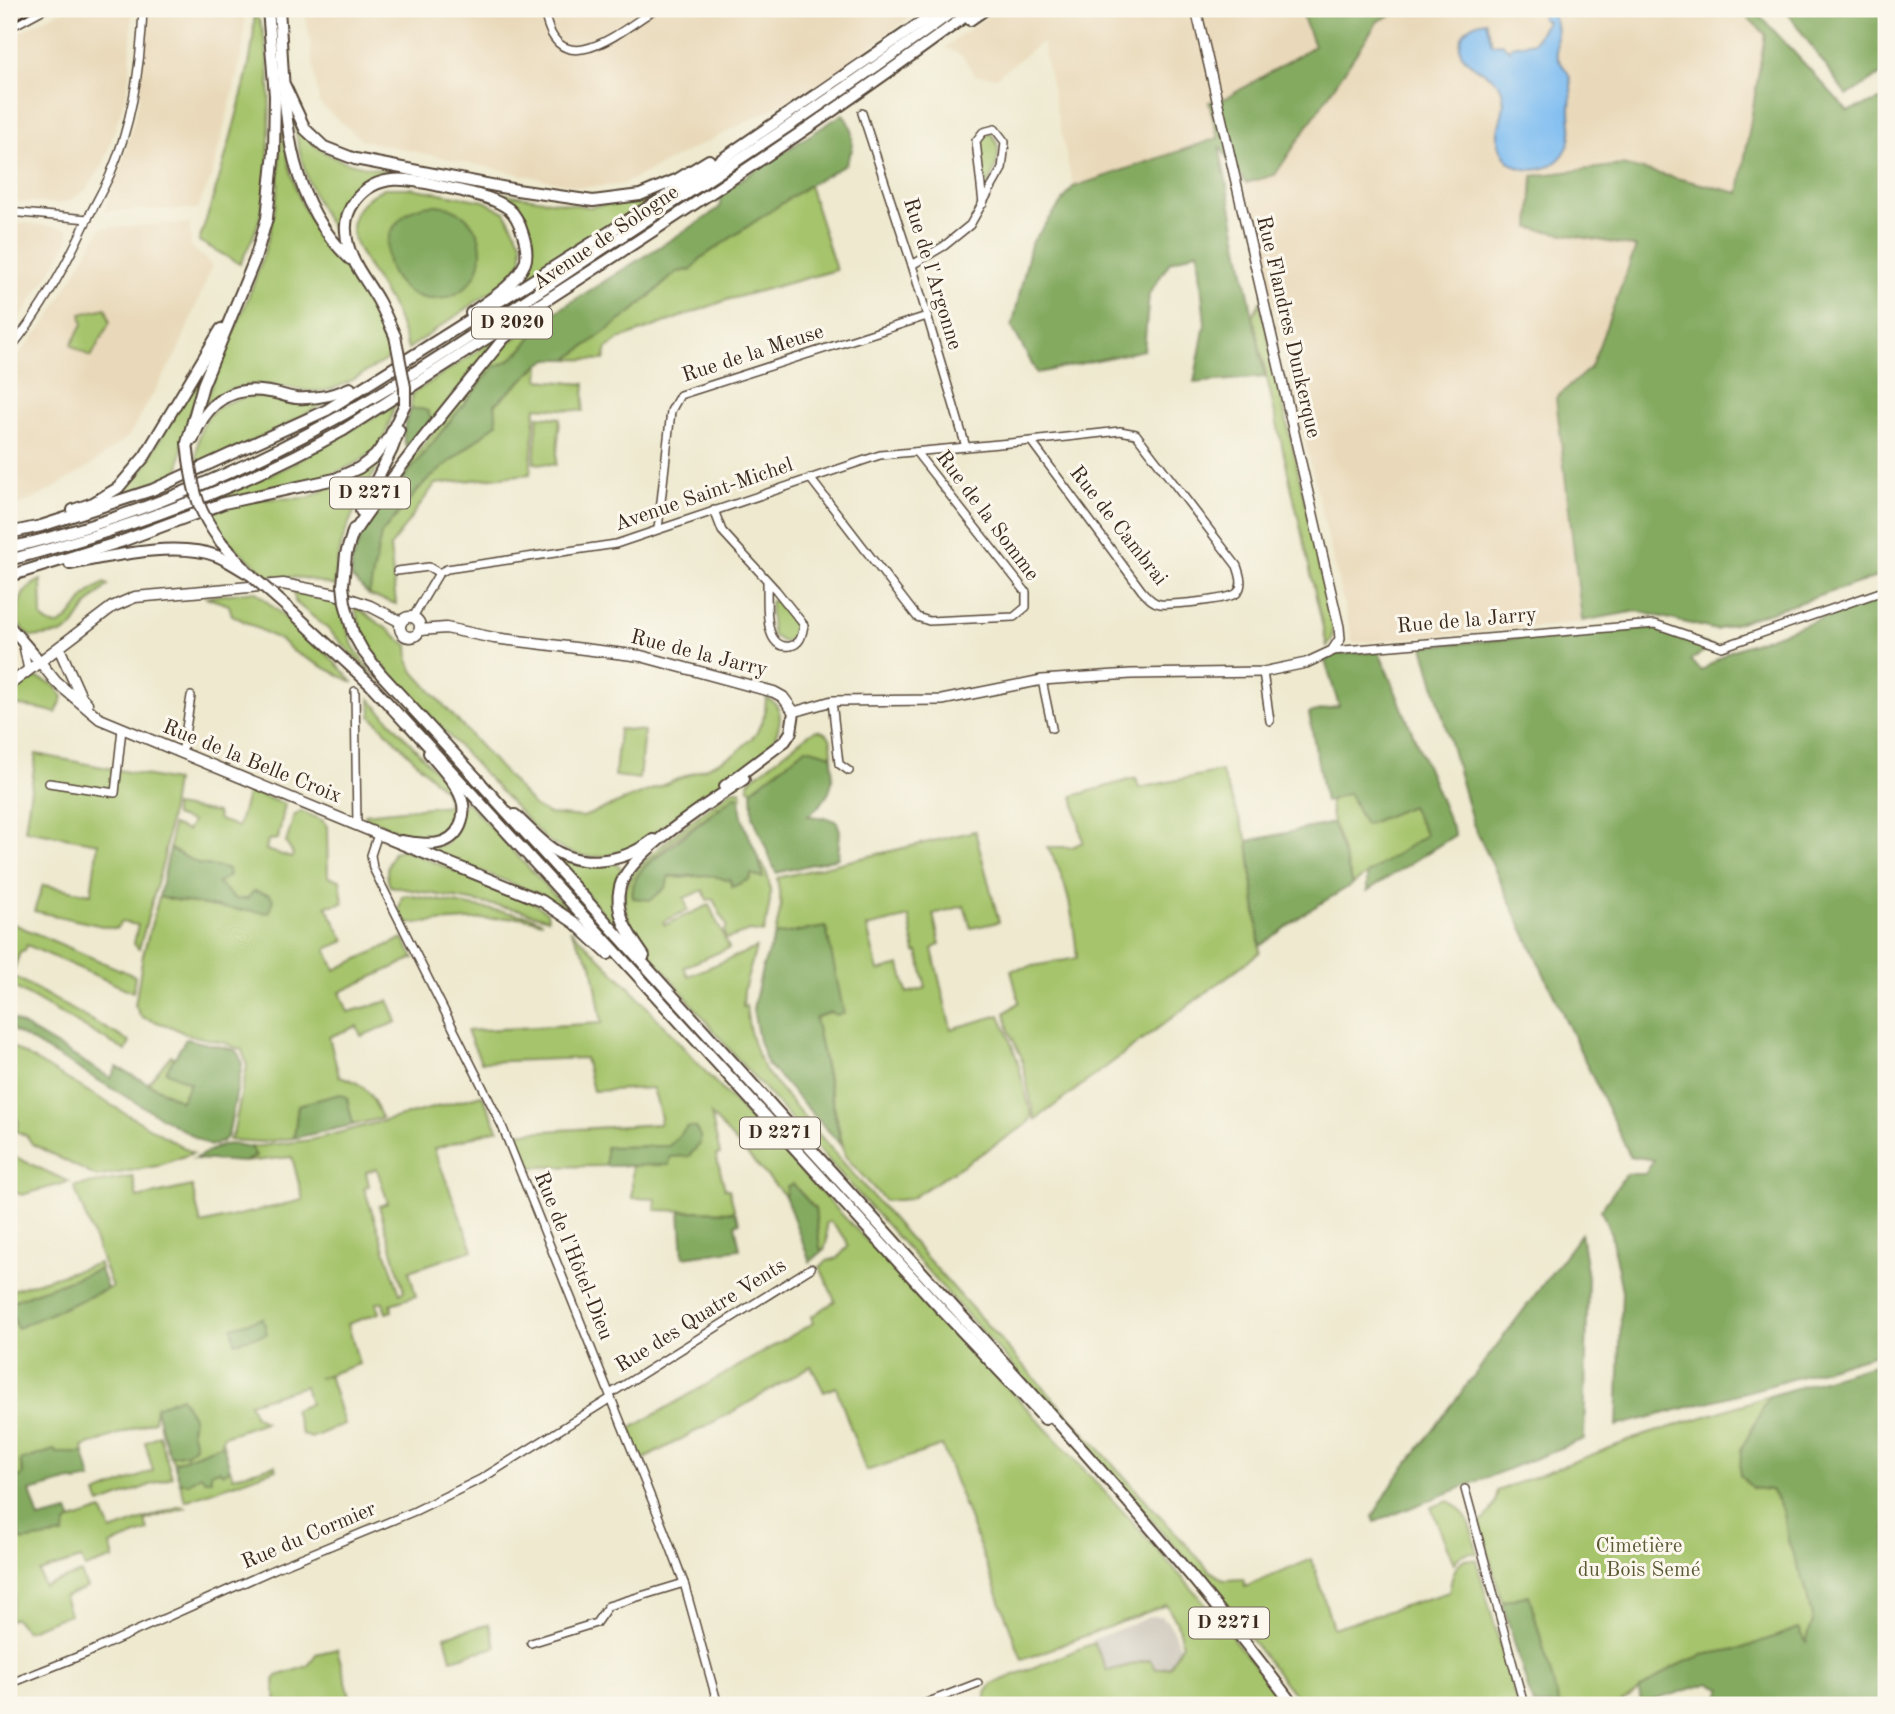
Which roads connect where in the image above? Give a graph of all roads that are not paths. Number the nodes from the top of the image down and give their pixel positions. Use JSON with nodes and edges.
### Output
{"nodes":[{"id":1,"x":19,"y":9,"type":"edge"},
{"id":2,"x":44,"y":9,"type":"edge"},
{"id":3,"x":143,"y":9,"type":"edge"},
{"id":4,"x":268,"y":9,"type":"edge"},
{"id":5,"x":279,"y":9,"type":"edge"},
{"id":6,"x":544,"y":9,"type":"edge"},
{"id":7,"x":655,"y":9,"type":"edge"},
{"id":8,"x":941,"y":9,"type":"edge"},
{"id":9,"x":956,"y":9,"type":"edge"},
{"id":10,"x":975,"y":9,"type":"edge"},
{"id":11,"x":986,"y":9,"type":"edge"},
{"id":12,"x":1196,"y":9,"type":"edge"},
{"id":13,"x":9,"y":14,"type":"edge"},
{"id":14,"x":9,"y":28,"type":"edge"},
{"id":15,"x":877,"y":80,"type":"junction"},
{"id":16,"x":285,"y":86,"type":"junction"},
{"id":17,"x":811,"y":99,"type":"junction"},
{"id":18,"x":862,"y":113,"type":"dead end"},
{"id":19,"x":983,"y":204,"type":"junction"},
{"id":20,"x":9,"y":212,"type":"edge"},
{"id":21,"x":88,"y":219,"type":"junction"},
{"id":22,"x":352,"y":261,"type":"junction"},
{"id":23,"x":912,"y":265,"type":"junction"},
{"id":24,"x":568,"y":287,"type":"junction"},
{"id":25,"x":241,"y":297,"type":"junction"},
{"id":26,"x":927,"y":316,"type":"junction"},
{"id":27,"x":424,"y":349,"type":"junction"},
{"id":28,"x":9,"y":351,"type":"edge"},
{"id":29,"x":380,"y":375,"type":"junction"},
{"id":30,"x":405,"y":404,"type":"junction"},
{"id":31,"x":1031,"y":441,"type":"junction"},
{"id":32,"x":966,"y":447,"type":"junction"},
{"id":33,"x":916,"y":452,"type":"junction"},
{"id":34,"x":189,"y":459,"type":"junction"},
{"id":35,"x":810,"y":478,"type":"junction"},
{"id":36,"x":714,"y":510,"type":"junction"},
{"id":37,"x":658,"y":529,"type":"junction"},
{"id":38,"x":9,"y":533,"type":"edge"},
{"id":39,"x":352,"y":535,"type":"junction"},
{"id":40,"x":9,"y":548,"type":"edge"},
{"id":41,"x":9,"y":560,"type":"edge"},
{"id":42,"x":397,"y":571,"type":"dead end"},
{"id":43,"x":439,"y":573,"type":"junction"},
{"id":44,"x":9,"y":576,"type":"edge"},
{"id":45,"x":252,"y":577,"type":"junction"},
{"id":46,"x":767,"y":583,"type":"junction"},
{"id":47,"x":1886,"y":590,"type":"edge"},
{"id":48,"x":414,"y":617,"type":"junction"},
{"id":49,"x":401,"y":622,"type":"junction"},
{"id":50,"x":9,"y":626,"type":"edge"},
{"id":51,"x":420,"y":629,"type":"junction"},
{"id":52,"x":19,"y":636,"type":"junction"},
{"id":53,"x":59,"y":648,"type":"junction"},
{"id":54,"x":1332,"y":651,"type":"junction"},
{"id":55,"x":40,"y":662,"type":"junction"},
{"id":56,"x":29,"y":670,"type":"junction"},
{"id":57,"x":1263,"y":672,"type":"junction"},
{"id":58,"x":1042,"y":680,"type":"junction"},
{"id":59,"x":9,"y":685,"type":"edge"},
{"id":60,"x":355,"y":691,"type":"dead end"},
{"id":61,"x":191,"y":695,"type":"dead end"},
{"id":62,"x":832,"y":701,"type":"junction"},
{"id":63,"x":794,"y":712,"type":"junction"},
{"id":64,"x":402,"y":718,"type":"junction"},
{"id":65,"x":100,"y":719,"type":"junction"},
{"id":66,"x":1270,"y":721,"type":"dead end"},
{"id":67,"x":1052,"y":728,"type":"dead end"},
{"id":68,"x":122,"y":729,"type":"junction"},
{"id":69,"x":182,"y":754,"type":"junction"},
{"id":70,"x":849,"y":771,"type":"dead end"},
{"id":71,"x":476,"y":778,"type":"junction"},
{"id":72,"x":50,"y":783,"type":"dead end"},
{"id":73,"x":357,"y":826,"type":"junction"},
{"id":74,"x":378,"y":834,"type":"junction"},
{"id":75,"x":390,"y":839,"type":"junction"},
{"id":76,"x":674,"y":998,"type":"junction"},
{"id":77,"x":675,"y":1019,"type":"junction"},
{"id":78,"x":811,"y":1268,"type":"dead end"},
{"id":79,"x":610,"y":1396,"type":"junction"},
{"id":80,"x":1465,"y":1489,"type":"dead end"},
{"id":81,"x":1163,"y":1543,"type":"junction"},
{"id":82,"x":684,"y":1583,"type":"junction"},
{"id":83,"x":531,"y":1643,"type":"dead end"},
{"id":84,"x":978,"y":1683,"type":"dead end"},
{"id":85,"x":9,"y":1684,"type":"edge"},
{"id":86,"x":718,"y":1705,"type":"edge"},
{"id":87,"x":921,"y":1705,"type":"edge"},
{"id":88,"x":1293,"y":1705,"type":"edge"},
{"id":89,"x":1524,"y":1705,"type":"edge"}],
"edges":[{"from":1,"to":13,"type":"street"},
{"from":2,"to":14,"type":"street"},
{"from":3,"to":21,"type":"street"},
{"from":4,"to":25,"type":"main road"},
{"from":5,"to":16,"type":"main road"},
{"from":6,"to":7,"type":"street"},
{"from":8,"to":17,"type":"main road"},
{"from":9,"to":40,"type":"main road","name":"Avenue de Sologne","number":"D 2020"},
{"from":10,"to":15,"type":"main road","name":"Avenue de Sologne","number":"D 2020"},
{"from":11,"to":15,"type":"main road"},
{"from":12,"to":54,"type":"street","name":"Rue Flandres Dunkerque"},
{"from":15,"to":24,"type":"main road","name":"Avenue de Sologne","number":"D 2020"},
{"from":16,"to":17,"type":"main road"},
{"from":16,"to":22,"type":"main road"},
{"from":17,"to":27,"type":"main road"},
{"from":18,"to":23,"type":"street","name":"Rue de l'Argonne"},
{"from":19,"to":19,"type":"street"},
{"from":19,"to":23,"type":"street"},
{"from":20,"to":21,"type":"street"},
{"from":21,"to":28,"type":"street"},
{"from":22,"to":27,"type":"main road"},
{"from":22,"to":30,"type":"main road","number":"D 2271","bridge":true},
{"from":23,"to":26,"type":"street","name":"Rue de l'Argonne"},
{"from":24,"to":39,"type":"main road"},
{"from":24,"to":41,"type":"main road","name":"Avenue de Sologne","number":"D 2020"},
{"from":25,"to":34,"type":"main road"},
{"from":25,"to":38,"type":"main road"},
{"from":26,"to":32,"type":"street","name":"Rue de l'Argonne"},
{"from":26,"to":37,"type":"street","name":"Rue de la Meuse"},
{"from":27,"to":29,"type":"main road"},
{"from":29,"to":34,"type":"main road"},
{"from":29,"to":38,"type":"main road"},
{"from":30,"to":39,"type":"main road","number":"D 2271"},
{"from":30,"to":44,"type":"main road"},
{"from":31,"to":31,"type":"street","name":"Rue de Cambrai"},
{"from":31,"to":32,"type":"street","name":"Avenue Saint-Michel"},
{"from":32,"to":33,"type":"street","name":"Avenue Saint-Michel"},
{"from":33,"to":35,"type":"street","name":"Avenue Saint-Michel"},
{"from":33,"to":35,"type":"street","name":"Rue de la Somme"},
{"from":34,"to":45,"type":"main road","number":"D 2271","bridge":true},
{"from":35,"to":36,"type":"street","name":"Avenue Saint-Michel"},
{"from":36,"to":37,"type":"street","name":"Avenue Saint-Michel"},
{"from":36,"to":46,"type":"street"},
{"from":37,"to":43,"type":"street","name":"Avenue Saint-Michel"},
{"from":39,"to":71,"type":"main road","number":"D 2271","bridge":true},
{"from":42,"to":43,"type":"street","name":"Avenue Saint-Michel"},
{"from":43,"to":48,"type":"street"},
{"from":44,"to":45,"type":"main road"},
{"from":45,"to":64,"type":"main road","number":"D 2271","bridge":true},
{"from":46,"to":46,"type":"street"},
{"from":47,"to":54,"type":"street","name":"Rue de la Jarry"},
{"from":48,"to":49,"type":"main road"},
{"from":48,"to":51,"type":"main road"},
{"from":49,"to":51,"type":"main road","name":"Rue de la Jarry"},
{"from":49,"to":53,"type":"main road","name":"Rue de la Jarry"},
{"from":50,"to":52,"type":"main road"},
{"from":51,"to":63,"type":"main road","name":"Rue de la Jarry"},
{"from":52,"to":55,"type":"main road"},
{"from":52,"to":56,"type":"street"},
{"from":53,"to":55,"type":"main road","name":"Rue de la Jarry"},
{"from":53,"to":65,"type":"main road","name":"Rue de la Belle Croix"},
{"from":54,"to":57,"type":"street","name":"Rue de la Jarry"},
{"from":55,"to":56,"type":"main road","name":"Rue de la Jarry"},
{"from":55,"to":65,"type":"main road","name":"Rue de la Belle Croix"},
{"from":56,"to":59,"type":"main road","name":"Rue de la Jarry"},
{"from":57,"to":58,"type":"street","name":"Rue de la Jarry"},
{"from":57,"to":66,"type":"street"},
{"from":58,"to":62,"type":"street","name":"Rue de la Jarry"},
{"from":58,"to":67,"type":"street"},
{"from":60,"to":73,"type":"street"},
{"from":61,"to":69,"type":"street"},
{"from":62,"to":63,"type":"street","name":"Rue de la Jarry"},
{"from":62,"to":70,"type":"street"},
{"from":63,"to":71,"type":"main road"},
{"from":63,"to":76,"type":"main road"},
{"from":64,"to":75,"type":"main road"},
{"from":64,"to":77,"type":"main road","number":"D 2271"},
{"from":65,"to":68,"type":"main road","name":"Rue de la Belle Croix"},
{"from":68,"to":69,"type":"main road","name":"Rue de la Belle Croix"},
{"from":68,"to":72,"type":"street"},
{"from":69,"to":73,"type":"main road","name":"Rue de la Belle Croix"},
{"from":71,"to":76,"type":"main road","number":"D 2271"},
{"from":73,"to":74,"type":"main road","name":"Rue de la Belle Croix"},
{"from":74,"to":75,"type":"main road","name":"Rue de la Belle Croix"},
{"from":74,"to":79,"type":"street","name":"Rue de l'Hôtel-Dieu"},
{"from":75,"to":77,"type":"main road"},
{"from":76,"to":81,"type":"main road","number":"D 2271"},
{"from":77,"to":81,"type":"main road","number":"D 2271"},
{"from":78,"to":79,"type":"street","name":"Rue des Quatre Vents"},
{"from":79,"to":82,"type":"street","name":"Rue de l'Hôtel-Dieu"},
{"from":79,"to":85,"type":"street","name":"Rue du Cormier"},
{"from":80,"to":89,"type":"street"},
{"from":81,"to":88,"type":"main road","number":"D 2271"},
{"from":82,"to":83,"type":"street"},
{"from":82,"to":86,"type":"street","name":"Rue de l'Hôtel-Dieu"},
{"from":84,"to":87,"type":"street"}]}
